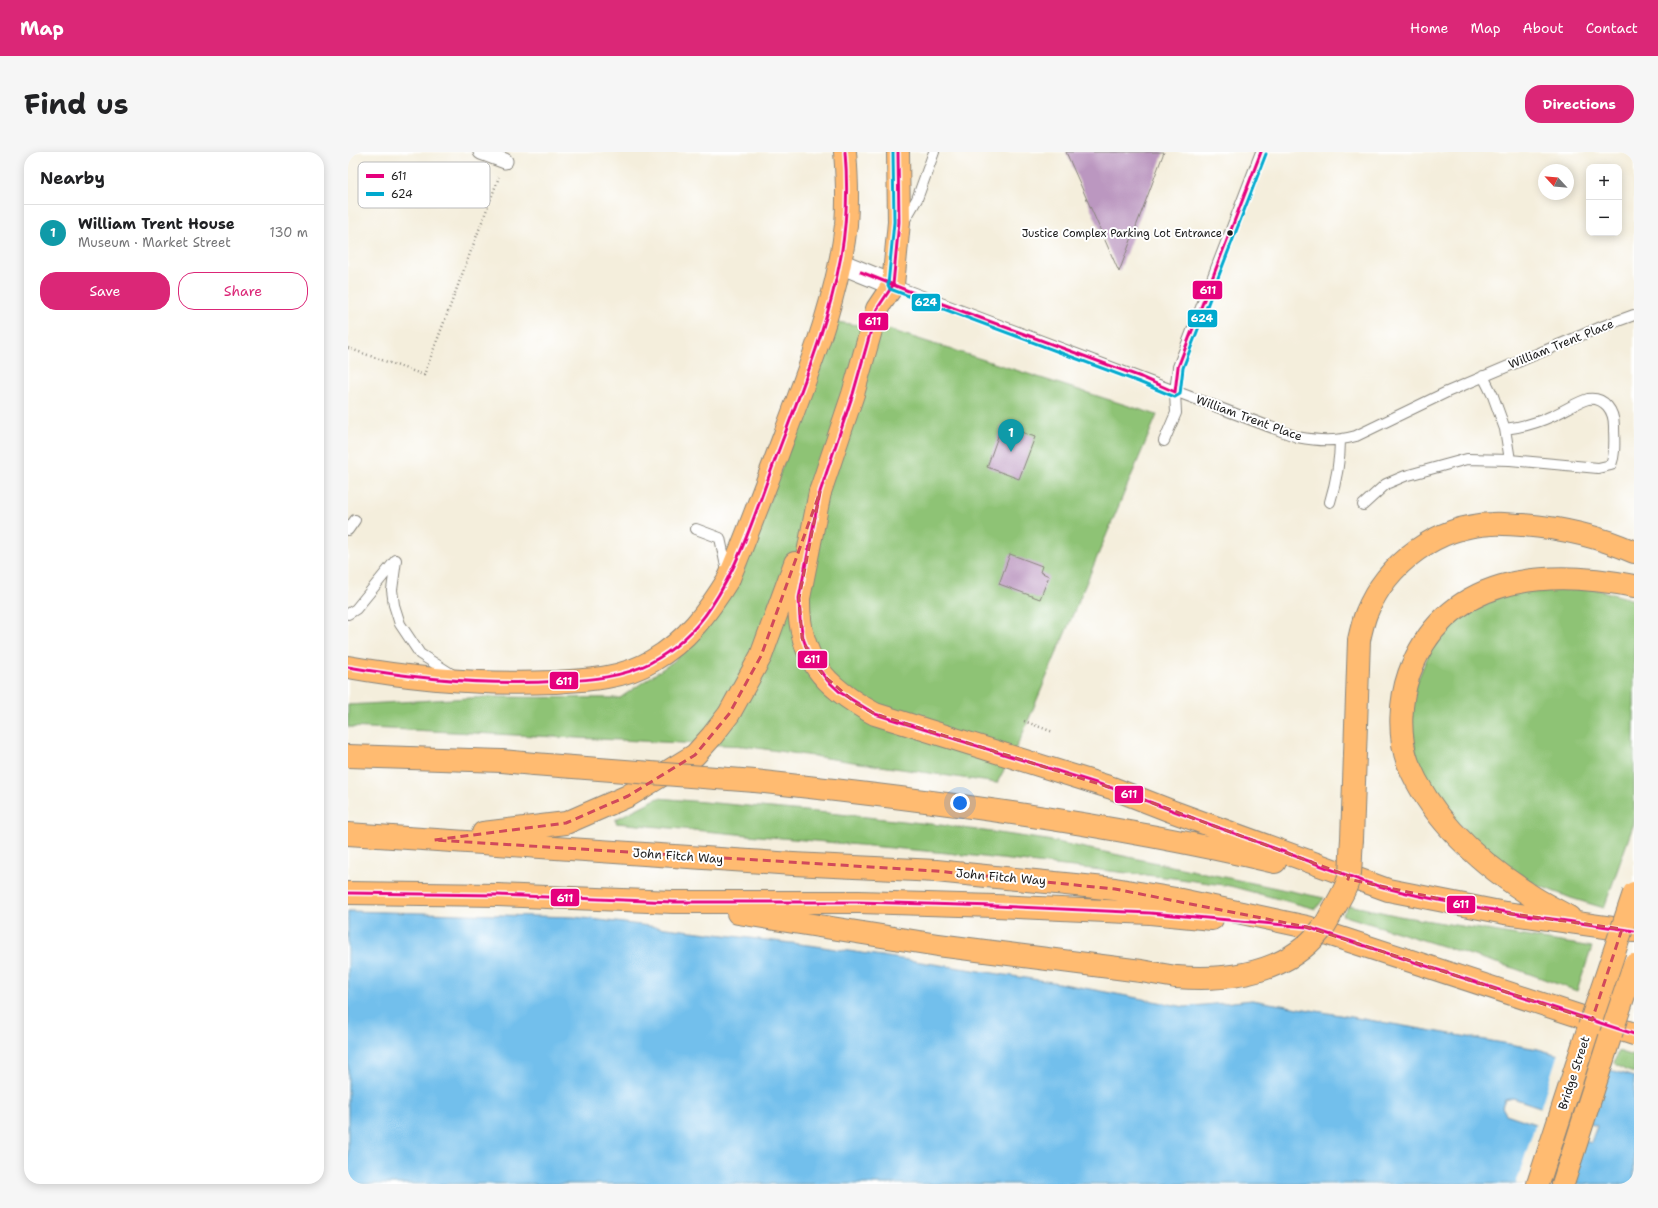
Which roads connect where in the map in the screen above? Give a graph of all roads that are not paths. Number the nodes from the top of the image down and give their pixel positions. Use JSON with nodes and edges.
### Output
{"nodes":[{"id":1,"x":481,"y":152,"type":"edge"},
{"id":2,"x":845,"y":152,"type":"edge"},
{"id":3,"x":898,"y":152,"type":"edge"},
{"id":4,"x":934,"y":152,"type":"edge"},
{"id":5,"x":1261,"y":152,"type":"edge"},
{"id":6,"x":505,"y":161,"type":"road end"},
{"id":7,"x":899,"y":230,"type":"junction"},
{"id":8,"x":839,"y":263,"type":"junction"},
{"id":9,"x":894,"y":285,"type":"junction"},
{"id":10,"x":1634,"y":315,"type":"edge"},
{"id":11,"x":1483,"y":376,"type":"junction"},
{"id":12,"x":1175,"y":392,"type":"junction"},
{"id":13,"x":1505,"y":429,"type":"junction"},
{"id":14,"x":1340,"y":440,"type":"junction"},
{"id":15,"x":1164,"y":441,"type":"dead end"},
{"id":16,"x":1510,"y":460,"type":"junction"},
{"id":17,"x":820,"y":492,"type":"junction"},
{"id":18,"x":1330,"y":502,"type":"dead end"},
{"id":19,"x":1363,"y":505,"type":"dead end"},
{"id":20,"x":355,"y":520,"type":"dead end"},
{"id":21,"x":696,"y":529,"type":"dead end"},
{"id":22,"x":348,"y":530,"type":"edge"},
{"id":23,"x":1634,"y":552,"type":"edge"},
{"id":24,"x":729,"y":578,"type":"junction"},
{"id":25,"x":1634,"y":586,"type":"edge"},
{"id":26,"x":348,"y":614,"type":"edge"},
{"id":27,"x":348,"y":667,"type":"edge"},
{"id":28,"x":378,"y":672,"type":"junction"},
{"id":29,"x":348,"y":678,"type":"edge"},
{"id":30,"x":460,"y":681,"type":"junction"},
{"id":31,"x":348,"y":756,"type":"edge"},
{"id":32,"x":348,"y":834,"type":"edge"},
{"id":33,"x":434,"y":840,"type":"junction"},
{"id":34,"x":1368,"y":883,"type":"junction"},
{"id":35,"x":348,"y":893,"type":"edge"},
{"id":36,"x":1634,"y":893,"type":"edge"},
{"id":37,"x":673,"y":902,"type":"junction"},
{"id":38,"x":1580,"y":924,"type":"junction"},
{"id":39,"x":1307,"y":927,"type":"junction"},
{"id":40,"x":1634,"y":931,"type":"edge"},
{"id":41,"x":1634,"y":965,"type":"edge"},
{"id":42,"x":1634,"y":1034,"type":"edge"},
{"id":43,"x":1538,"y":1184,"type":"edge"},
{"id":44,"x":1563,"y":1184,"type":"edge"}],
"edges":[{"from":1,"to":6,"type":"street"},
{"from":2,"to":8,"type":"main road"},
{"from":3,"to":7,"type":"main road"},
{"from":4,"to":7,"type":"lane"},
{"from":5,"to":12,"type":"lane"},
{"from":7,"to":9,"type":"main road"},
{"from":8,"to":9,"type":"street","name":"William Trent Place"},
{"from":8,"to":24,"type":"main road"},
{"from":9,"to":12,"type":"lane","name":"William Trent Place"},
{"from":9,"to":17,"type":"main road"},
{"from":10,"to":11,"type":"lane","name":"William Trent Place"},
{"from":11,"to":13,"type":"lane"},
{"from":11,"to":14,"type":"lane","name":"William Trent Place"},
{"from":12,"to":14,"type":"lane","name":"William Trent Place"},
{"from":12,"to":15,"type":"lane"},
{"from":13,"to":16,"type":"lane"},
{"from":13,"to":16,"type":"lane"},
{"from":14,"to":18,"type":"lane"},
{"from":16,"to":19,"type":"lane"},
{"from":17,"to":33,"type":"main road"},
{"from":17,"to":34,"type":"main road"},
{"from":20,"to":22,"type":"lane"},
{"from":21,"to":24,"type":"lane"},
{"from":23,"to":37,"type":"main road","bridge":true},
{"from":24,"to":30,"type":"main road"},
{"from":25,"to":38,"type":"main road"},
{"from":26,"to":30,"type":"lane"},
{"from":27,"to":28,"type":"main road"},
{"from":28,"to":29,"type":"main road"},
{"from":28,"to":30,"type":"main road"},
{"from":31,"to":34,"type":"main road","bridge":true},
{"from":32,"to":33,"type":"main road","name":"John Fitch Way"},
{"from":33,"to":39,"type":"main road","name":"John Fitch Way"},
{"from":34,"to":38,"type":"main road"},
{"from":35,"to":37,"type":"main road"},
{"from":36,"to":43,"type":"main road","name":"Bridge Street","bridge":true},
{"from":37,"to":39,"type":"main road"},
{"from":38,"to":40,"type":"main road"},
{"from":39,"to":42,"type":"main road","name":"John Fitch Way"},
{"from":41,"to":44,"type":"main road","name":"Bridge Street","bridge":true}]}
